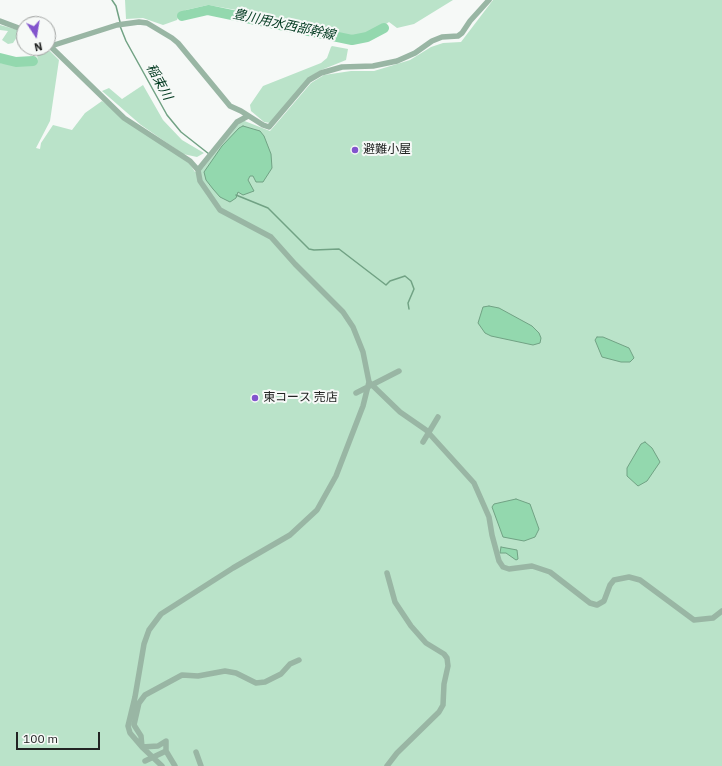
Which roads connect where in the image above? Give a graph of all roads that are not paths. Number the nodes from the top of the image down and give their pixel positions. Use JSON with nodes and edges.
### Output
{"nodes":[{"id":1,"x":489,"y":0,"type":"edge"},
{"id":2,"x":0,"y":21,"type":"edge"},
{"id":3,"x":16,"y":27,"type":"edge"},
{"id":4,"x":56,"y":43,"type":"edge"},
{"id":5,"x":56,"y":52,"type":"edge"},
{"id":6,"x":248,"y":116,"type":"junction"},
{"id":7,"x":198,"y":170,"type":"junction"},
{"id":8,"x":399,"y":371,"type":"dead end"},
{"id":9,"x":369,"y":382,"type":"junction"},
{"id":10,"x":356,"y":393,"type":"dead end"},
{"id":11,"x":438,"y":417,"type":"dead end"},
{"id":12,"x":423,"y":442,"type":"dead end"},
{"id":13,"x":388,"y":573,"type":"dead end"},
{"id":14,"x":722,"y":611,"type":"edge"},
{"id":15,"x":299,"y":660,"type":"dead end"},
{"id":16,"x":142,"y":747,"type":"junction"},
{"id":17,"x":166,"y":751,"type":"junction"},
{"id":18,"x":196,"y":752,"type":"dead end"},
{"id":19,"x":145,"y":761,"type":"dead end"},
{"id":20,"x":162,"y":766,"type":"edge"},
{"id":21,"x":175,"y":766,"type":"edge"},
{"id":22,"x":201,"y":766,"type":"edge"},
{"id":23,"x":387,"y":766,"type":"edge"}],
"edges":[{"from":1,"to":6,"type":"street"},
{"from":2,"to":3,"type":"street"},
{"from":4,"to":6,"type":"street"},
{"from":5,"to":7,"type":"street"},
{"from":6,"to":7,"type":"street"},
{"from":7,"to":9,"type":"street"},
{"from":8,"to":10,"type":"street"},
{"from":9,"to":14,"type":"street"},
{"from":9,"to":16,"type":"street"},
{"from":11,"to":12,"type":"street"},
{"from":13,"to":23,"type":"street"},
{"from":15,"to":16,"type":"street"},
{"from":16,"to":17,"type":"street"},
{"from":16,"to":20,"type":"street"},
{"from":17,"to":19,"type":"street"},
{"from":17,"to":21,"type":"street"},
{"from":18,"to":22,"type":"street"}]}
